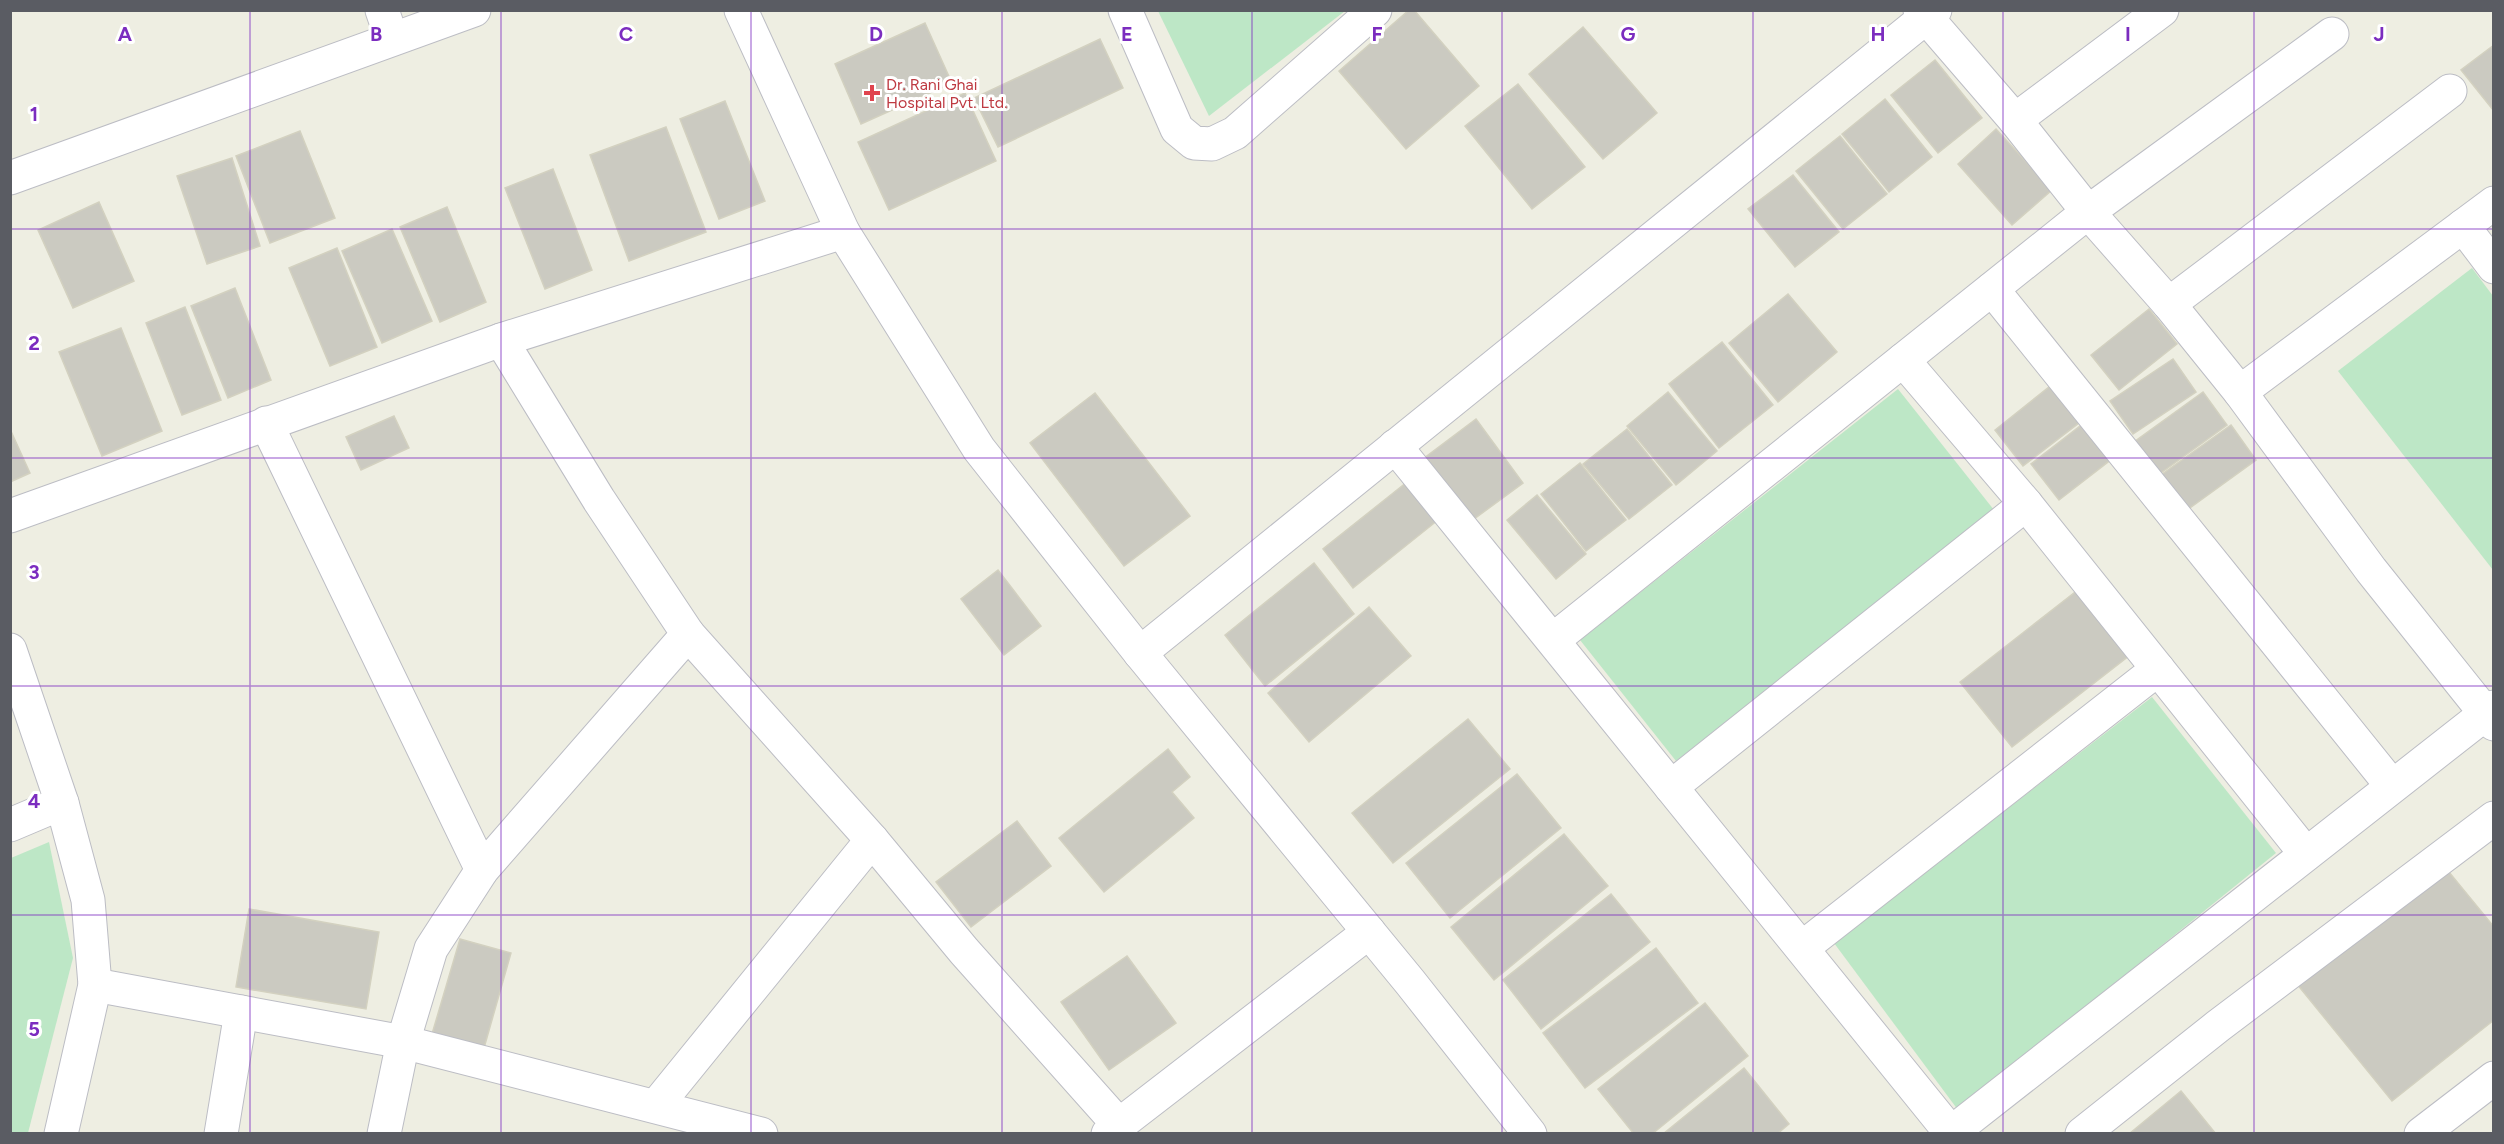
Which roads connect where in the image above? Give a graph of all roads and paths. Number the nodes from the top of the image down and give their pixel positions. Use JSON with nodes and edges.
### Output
{"nodes":[{"id":1,"x":474,"y":10,"type":"edge"},
{"id":2,"x":741,"y":10,"type":"edge"},
{"id":3,"x":1125,"y":10,"type":"edge"},
{"id":4,"x":1376,"y":10,"type":"edge"},
{"id":5,"x":2162,"y":10,"type":"edge"},
{"id":6,"x":1927,"y":13,"type":"edge"},
{"id":7,"x":387,"y":25,"type":"edge"},
{"id":8,"x":2332,"y":34,"type":"dead end"},
{"id":9,"x":2450,"y":91,"type":"dead end"},
{"id":10,"x":2015,"y":120,"type":"junction"},
{"id":11,"x":10,"y":178,"type":"edge"},
{"id":12,"x":2493,"y":203,"type":"edge"},
{"id":13,"x":2088,"y":212,"type":"junction"},
{"id":14,"x":2463,"y":226,"type":"junction"},
{"id":15,"x":843,"y":232,"type":"junction"},
{"id":16,"x":2493,"y":267,"type":"edge"},
{"id":17,"x":1992,"y":289,"type":"junction"},
{"id":18,"x":2169,"y":304,"type":"junction"},
{"id":19,"x":501,"y":340,"type":"junction"},
{"id":20,"x":1903,"y":360,"type":"junction"},
{"id":21,"x":2240,"y":392,"type":"junction"},
{"id":22,"x":266,"y":423,"type":"junction"},
{"id":23,"x":1395,"y":446,"type":"junction"},
{"id":24,"x":2026,"y":504,"type":"junction"},
{"id":25,"x":10,"y":516,"type":"edge"},
{"id":26,"x":688,"y":634,"type":"junction"},
{"id":27,"x":1553,"y":640,"type":"junction"},
{"id":28,"x":10,"y":650,"type":"edge"},
{"id":29,"x":1140,"y":653,"type":"junction"},
{"id":30,"x":2158,"y":669,"type":"junction"},
{"id":31,"x":2491,"y":715,"type":"edge"},
{"id":32,"x":2392,"y":786,"type":"junction"},
{"id":33,"x":1671,"y":787,"type":"junction"},
{"id":34,"x":62,"y":803,"type":"junction"},
{"id":35,"x":2493,"y":818,"type":"edge"},
{"id":36,"x":10,"y":825,"type":"edge"},
{"id":37,"x":872,"y":840,"type":"junction"},
{"id":38,"x":2306,"y":854,"type":"junction"},
{"id":39,"x":482,"y":870,"type":"junction"},
{"id":40,"x":1370,"y":932,"type":"junction"},
{"id":41,"x":1802,"y":948,"type":"junction"},
{"id":42,"x":95,"y":985,"type":"junction"},
{"id":43,"x":241,"y":1012,"type":"junction"},
{"id":44,"x":403,"y":1042,"type":"junction"},
{"id":45,"x":2493,"y":1078,"type":"edge"},
{"id":46,"x":656,"y":1106,"type":"junction"},
{"id":47,"x":1114,"y":1129,"type":"edge"},
{"id":48,"x":61,"y":1134,"type":"edge"},
{"id":49,"x":221,"y":1134,"type":"edge"},
{"id":50,"x":384,"y":1134,"type":"edge"},
{"id":51,"x":761,"y":1134,"type":"edge"},
{"id":52,"x":1530,"y":1134,"type":"edge"},
{"id":53,"x":2082,"y":1134,"type":"edge"},
{"id":54,"x":2421,"y":1134,"type":"edge"}],
"edges":[{"from":1,"to":7,"type":"street"},
{"from":2,"to":15,"type":"street"},
{"from":3,"to":4,"type":"street"},
{"from":5,"to":10,"type":"street"},
{"from":6,"to":10,"type":"street"},
{"from":6,"to":23,"type":"street"},
{"from":7,"to":11,"type":"street"},
{"from":8,"to":13,"type":"street"},
{"from":9,"to":18,"type":"street"},
{"from":10,"to":13,"type":"street"},
{"from":12,"to":14,"type":"street"},
{"from":13,"to":17,"type":"street"},
{"from":13,"to":18,"type":"street"},
{"from":14,"to":16,"type":"street"},
{"from":14,"to":21,"type":"street"},
{"from":15,"to":19,"type":"street"},
{"from":15,"to":29,"type":"street"},
{"from":17,"to":20,"type":"street"},
{"from":17,"to":32,"type":"street"},
{"from":18,"to":21,"type":"street"},
{"from":19,"to":22,"type":"street"},
{"from":19,"to":26,"type":"street"},
{"from":20,"to":24,"type":"street"},
{"from":20,"to":27,"type":"street"},
{"from":21,"to":31,"type":"street"},
{"from":22,"to":25,"type":"street"},
{"from":22,"to":39,"type":"street"},
{"from":23,"to":27,"type":"street"},
{"from":23,"to":29,"type":"street"},
{"from":24,"to":30,"type":"street"},
{"from":24,"to":33,"type":"street"},
{"from":26,"to":37,"type":"street"},
{"from":26,"to":39,"type":"street"},
{"from":27,"to":33,"type":"street"},
{"from":28,"to":34,"type":"street"},
{"from":29,"to":40,"type":"street"},
{"from":30,"to":38,"type":"street"},
{"from":30,"to":41,"type":"street"},
{"from":31,"to":32,"type":"street"},
{"from":32,"to":38,"type":"street"},
{"from":33,"to":41,"type":"street"},
{"from":34,"to":36,"type":"street"},
{"from":34,"to":42,"type":"street"},
{"from":35,"to":53,"type":"street"},
{"from":37,"to":46,"type":"street"},
{"from":37,"to":47,"type":"street"},
{"from":38,"to":41,"type":"street"},
{"from":39,"to":44,"type":"street"},
{"from":40,"to":47,"type":"street"},
{"from":40,"to":52,"type":"street"},
{"from":42,"to":43,"type":"street"},
{"from":42,"to":48,"type":"street"},
{"from":43,"to":44,"type":"street"},
{"from":43,"to":49,"type":"street"},
{"from":44,"to":46,"type":"street"},
{"from":44,"to":50,"type":"street"},
{"from":45,"to":54,"type":"street"},
{"from":46,"to":51,"type":"street"}]}
